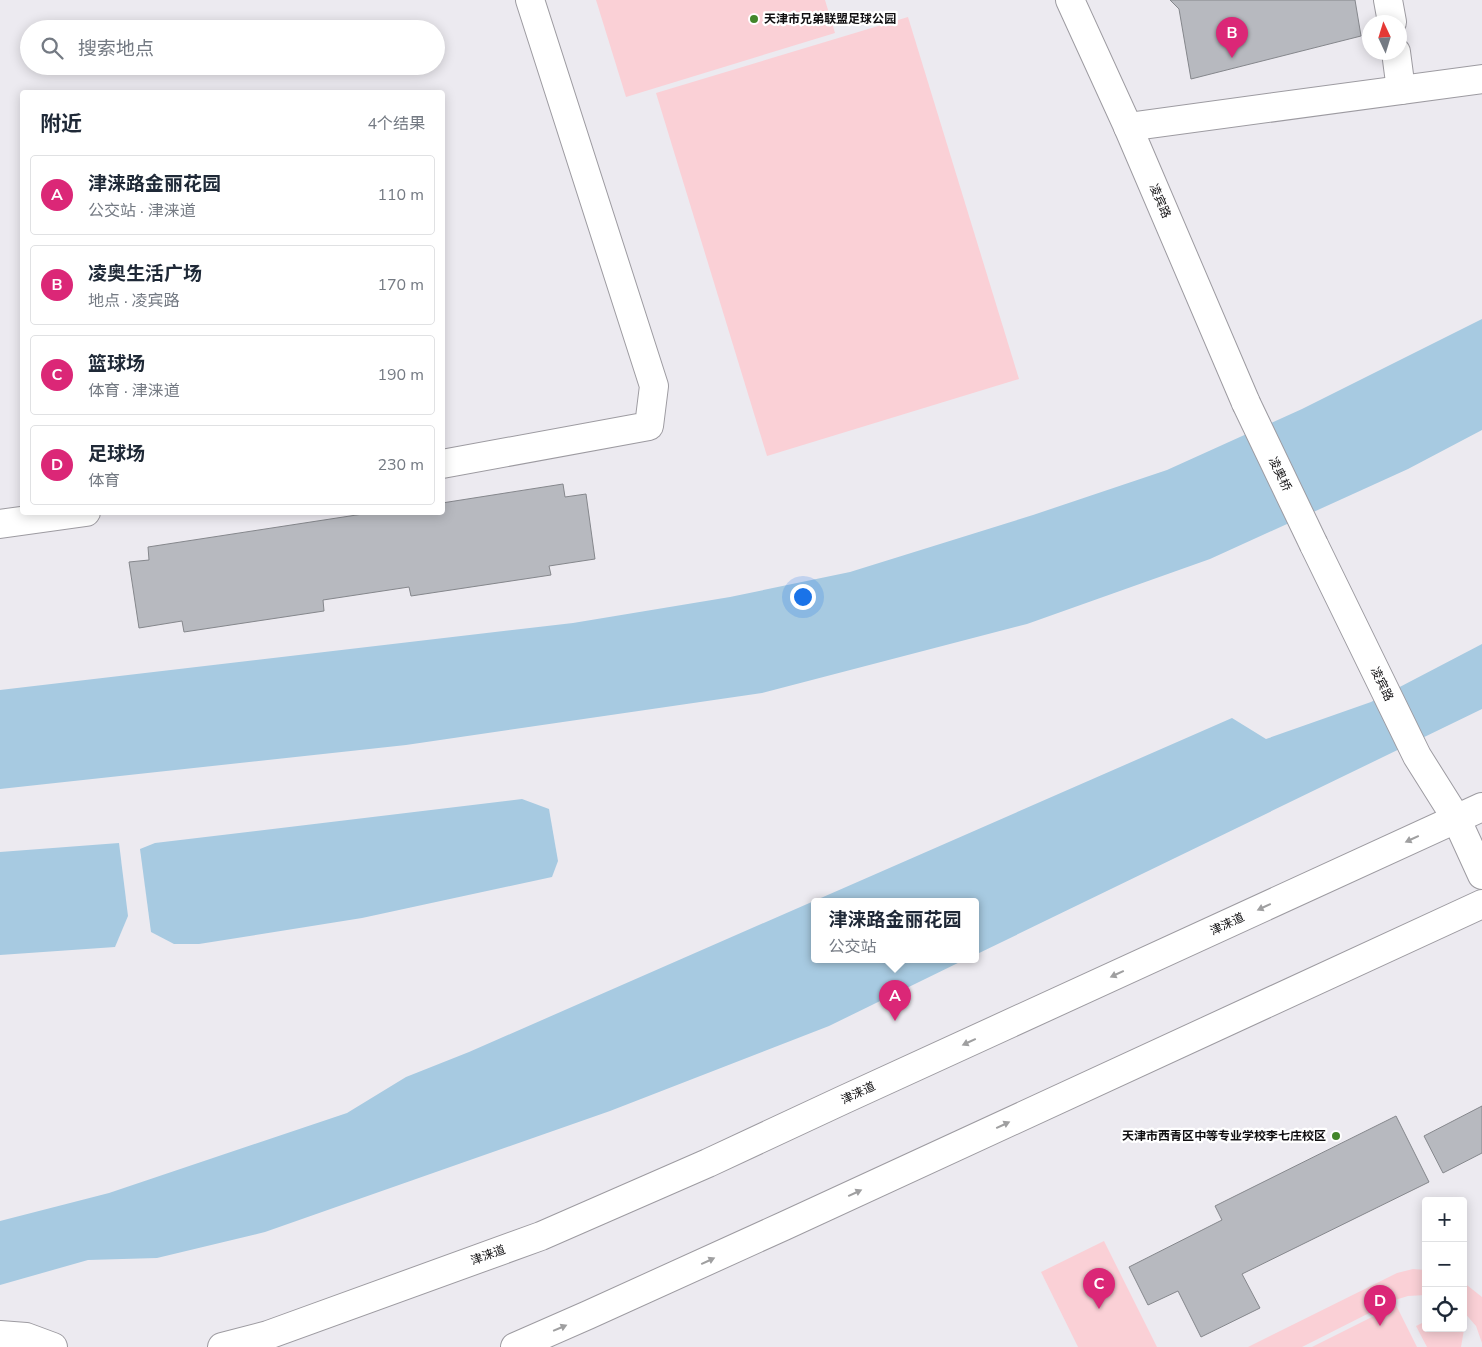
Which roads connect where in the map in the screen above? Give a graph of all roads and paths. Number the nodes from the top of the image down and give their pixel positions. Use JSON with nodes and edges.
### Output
{"nodes":[{"id":1,"x":530,"y":0,"type":"edge"},
{"id":2,"x":1070,"y":0,"type":"edge"},
{"id":3,"x":1388,"y":0,"type":"edge"},
{"id":4,"x":1391,"y":15,"type":"edge"},
{"id":5,"x":1397,"y":60,"type":"edge"},
{"id":6,"x":1482,"y":79,"type":"edge"},
{"id":7,"x":1401,"y":90,"type":"junction"},
{"id":8,"x":1128,"y":127,"type":"junction"},
{"id":9,"x":1246,"y":403,"type":"joint"},
{"id":10,"x":445,"y":463,"type":"edge"},
{"id":11,"x":64,"y":515,"type":"edge"},
{"id":12,"x":0,"y":524,"type":"edge"},
{"id":13,"x":1314,"y":545,"type":"joint"},
{"id":14,"x":1482,"y":807,"type":"edge"},
{"id":15,"x":1456,"y":818,"type":"junction"},
{"id":16,"x":1482,"y":837,"type":"edge"},
{"id":17,"x":1482,"y":875,"type":"edge"},
{"id":18,"x":1482,"y":904,"type":"edge"},
{"id":19,"x":0,"y":1335,"type":"edge"},
{"id":20,"x":53,"y":1347,"type":"edge"},
{"id":21,"x":222,"y":1347,"type":"edge"},
{"id":22,"x":515,"y":1347,"type":"edge"}],
"edges":[{"from":1,"to":10,"type":"main road"},
{"from":2,"to":8,"type":"main road","name":"凌宾路"},
{"from":3,"to":4,"type":"main road"},
{"from":5,"to":7,"type":"main road"},
{"from":6,"to":7,"type":"main road"},
{"from":7,"to":8,"type":"main road"},
{"from":8,"to":9,"type":"main road","name":"凌宾路"},
{"from":9,"to":13,"type":"main road","name":"凌奥桥","bridge":true},
{"from":11,"to":12,"type":"main road"},
{"from":13,"to":15,"type":"main road","name":"凌宾路"},
{"from":14,"to":15,"type":"main road","name":"津涞道"},
{"from":15,"to":16,"type":"main road"},
{"from":15,"to":17,"type":"main road"},
{"from":15,"to":21,"type":"main road","name":"津涞道","one_way":true},
{"from":22,"to":18,"type":"main road","one_way":true},
{"from":19,"to":20,"type":"main road"}]}
